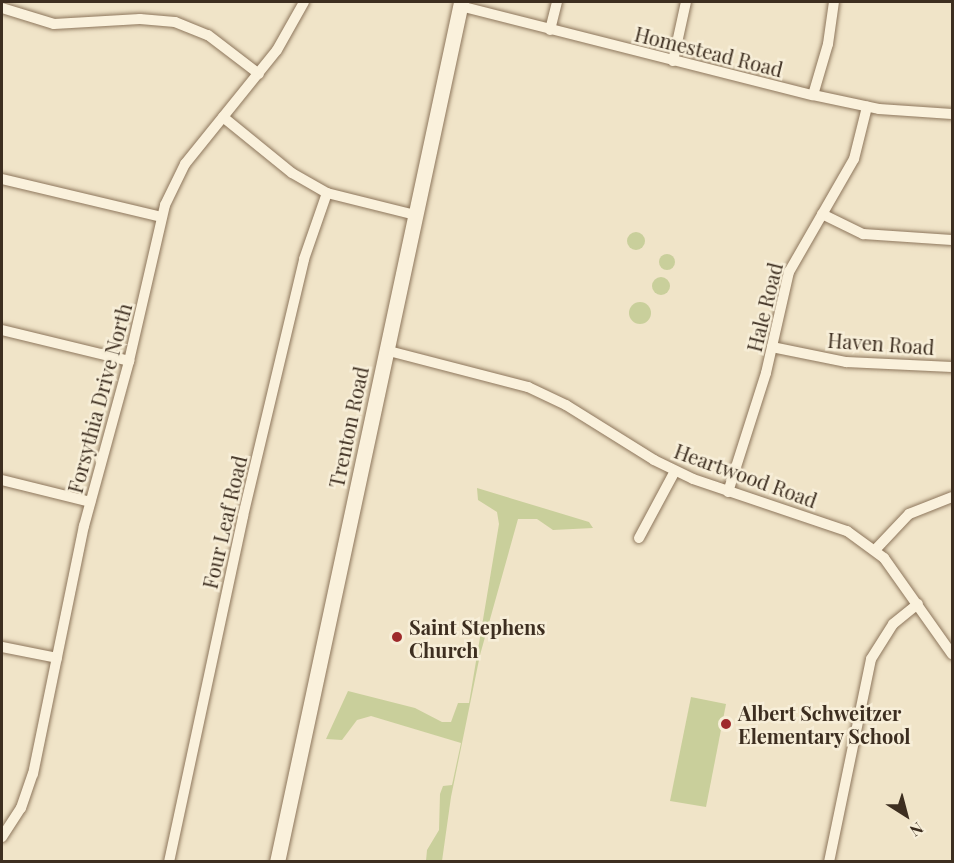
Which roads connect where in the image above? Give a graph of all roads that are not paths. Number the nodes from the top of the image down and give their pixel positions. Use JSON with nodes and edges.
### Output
{"nodes":[{"id":1,"x":304,"y":2,"type":"edge"},
{"id":2,"x":557,"y":2,"type":"edge"},
{"id":3,"x":686,"y":2,"type":"edge"},
{"id":4,"x":834,"y":2,"type":"edge"},
{"id":5,"x":460,"y":4,"type":"edge"},
{"id":6,"x":2,"y":8,"type":"edge"},
{"id":7,"x":550,"y":30,"type":"junction"},
{"id":8,"x":673,"y":61,"type":"junction"},
{"id":9,"x":259,"y":74,"type":"junction"},
{"id":10,"x":813,"y":95,"type":"junction"},
{"id":11,"x":867,"y":107,"type":"junction"},
{"id":12,"x":952,"y":114,"type":"edge"},
{"id":13,"x":223,"y":117,"type":"junction"},
{"id":14,"x":2,"y":179,"type":"edge"},
{"id":15,"x":327,"y":193,"type":"junction"},
{"id":16,"x":822,"y":214,"type":"junction"},
{"id":17,"x":415,"y":215,"type":"junction"},
{"id":18,"x":161,"y":218,"type":"junction"},
{"id":19,"x":952,"y":240,"type":"edge"},
{"id":20,"x":2,"y":330,"type":"edge"},
{"id":21,"x":771,"y":347,"type":"junction"},
{"id":22,"x":385,"y":350,"type":"junction"},
{"id":23,"x":129,"y":361,"type":"junction"},
{"id":24,"x":952,"y":367,"type":"edge"},
{"id":25,"x":675,"y":471,"type":"junction"},
{"id":26,"x":2,"y":480,"type":"edge"},
{"id":27,"x":728,"y":492,"type":"junction"},
{"id":28,"x":952,"y":497,"type":"edge"},
{"id":29,"x":90,"y":502,"type":"junction"},
{"id":30,"x":639,"y":538,"type":"dead end"},
{"id":31,"x":875,"y":550,"type":"junction"},
{"id":32,"x":918,"y":604,"type":"junction"},
{"id":33,"x":2,"y":647,"type":"edge"},
{"id":34,"x":952,"y":654,"type":"edge"},
{"id":35,"x":57,"y":658,"type":"junction"},
{"id":36,"x":2,"y":837,"type":"edge"},
{"id":37,"x":169,"y":861,"type":"edge"},
{"id":38,"x":277,"y":861,"type":"edge"},
{"id":39,"x":829,"y":861,"type":"edge"}],
"edges":[{"from":1,"to":9,"type":"street","name":"Forsythia Drive North"},
{"from":2,"to":7,"type":"street"},
{"from":3,"to":8,"type":"street"},
{"from":4,"to":10,"type":"street"},
{"from":5,"to":7,"type":"street","name":"Homestead Road"},
{"from":5,"to":17,"type":"main road","name":"Trenton Road"},
{"from":6,"to":9,"type":"street"},
{"from":7,"to":8,"type":"street","name":"Homestead Road"},
{"from":8,"to":10,"type":"street","name":"Homestead Road"},
{"from":9,"to":13,"type":"street","name":"Forsythia Drive North"},
{"from":10,"to":11,"type":"street","name":"Homestead Road"},
{"from":11,"to":12,"type":"street","name":"Homestead Road"},
{"from":11,"to":16,"type":"street","name":"Hale Road"},
{"from":13,"to":15,"type":"street"},
{"from":13,"to":18,"type":"street","name":"Forsythia Drive North"},
{"from":14,"to":18,"type":"street"},
{"from":15,"to":17,"type":"street"},
{"from":15,"to":37,"type":"street","name":"Four Leaf Road"},
{"from":16,"to":19,"type":"street"},
{"from":16,"to":21,"type":"street","name":"Hale Road"},
{"from":17,"to":22,"type":"main road","name":"Trenton Road"},
{"from":18,"to":23,"type":"street","name":"Forsythia Drive North"},
{"from":20,"to":23,"type":"street"},
{"from":21,"to":24,"type":"street","name":"Haven Road"},
{"from":21,"to":27,"type":"street","name":"Hale Road"},
{"from":22,"to":25,"type":"street","name":"Heartwood Road"},
{"from":22,"to":38,"type":"main road","name":"Trenton Road"},
{"from":23,"to":29,"type":"street","name":"Forsythia Drive North"},
{"from":25,"to":27,"type":"street","name":"Heartwood Road"},
{"from":25,"to":30,"type":"street"},
{"from":26,"to":29,"type":"street"},
{"from":27,"to":31,"type":"street","name":"Heartwood Road"},
{"from":28,"to":31,"type":"street"},
{"from":29,"to":35,"type":"street","name":"Forsythia Drive North"},
{"from":31,"to":32,"type":"street","name":"Heartwood Road"},
{"from":32,"to":34,"type":"street","name":"Heartwood Road"},
{"from":32,"to":39,"type":"street"},
{"from":33,"to":35,"type":"street"},
{"from":35,"to":36,"type":"street","name":"Forsythia Drive North"}]}
